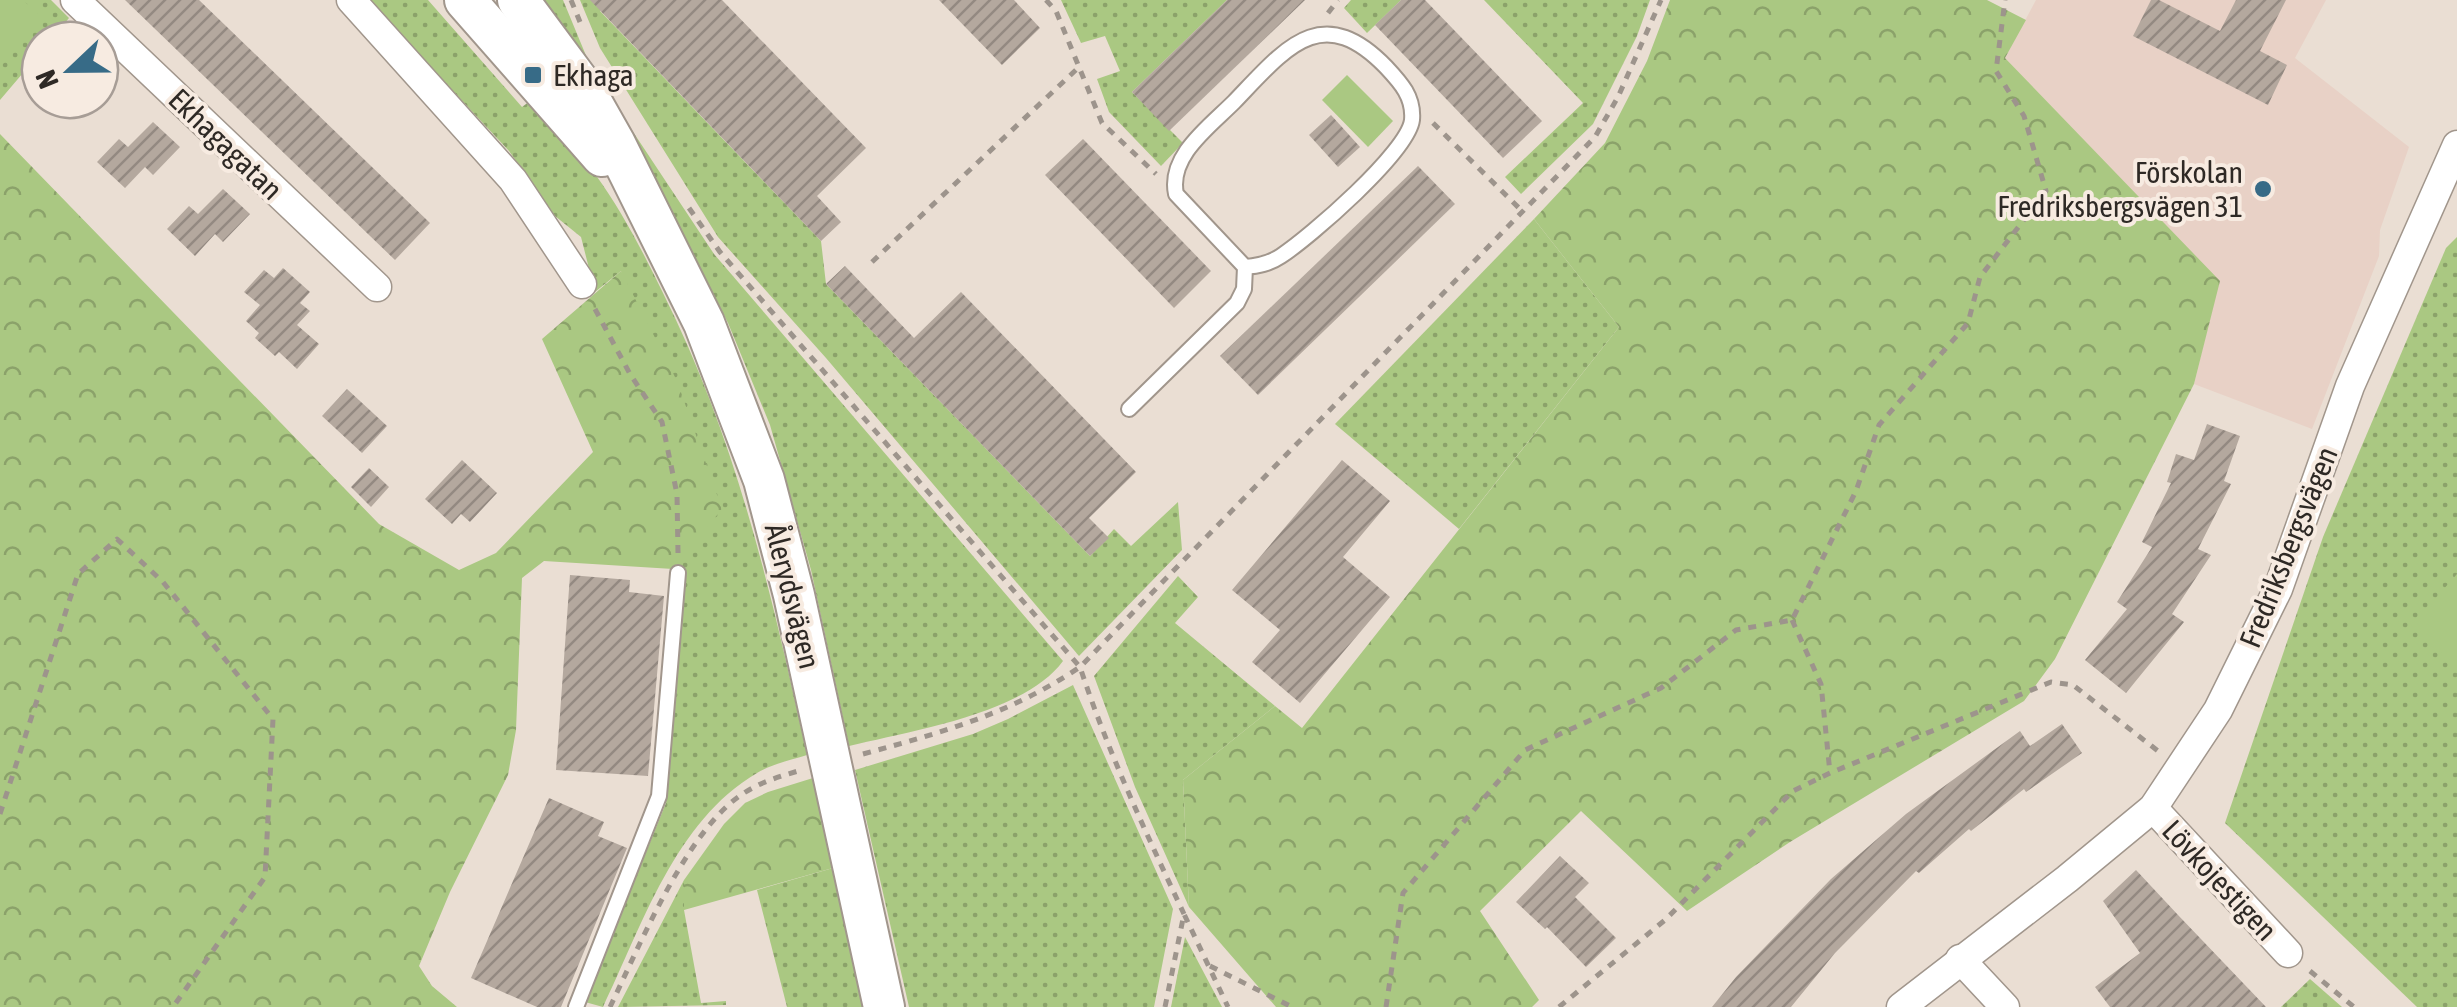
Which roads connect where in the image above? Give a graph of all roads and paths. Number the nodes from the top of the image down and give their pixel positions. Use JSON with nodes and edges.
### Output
{"nodes":[{"id":1,"x":76,"y":0,"type":"edge"},
{"id":2,"x":352,"y":0,"type":"edge"},
{"id":3,"x":465,"y":0,"type":"edge"},
{"id":4,"x":518,"y":0,"type":"edge"},
{"id":5,"x":572,"y":0,"type":"edge"},
{"id":6,"x":1046,"y":0,"type":"edge"},
{"id":7,"x":1661,"y":0,"type":"edge"},
{"id":8,"x":2005,"y":0,"type":"edge"},
{"id":9,"x":581,"y":24,"type":"dead end"},
{"id":10,"x":1078,"y":68,"type":"junction"},
{"id":11,"x":1412,"y":116,"type":"junction"},
{"id":12,"x":2457,"y":145,"type":"edge"},
{"id":13,"x":1173,"y":179,"type":"junction"},
{"id":14,"x":643,"y":205,"type":"junction"},
{"id":15,"x":689,"y":208,"type":"dead end"},
{"id":16,"x":1523,"y":212,"type":"junction"},
{"id":17,"x":872,"y":262,"type":"dead end"},
{"id":18,"x":1245,"y":266,"type":"junction"},
{"id":19,"x":582,"y":284,"type":"joint"},
{"id":20,"x":377,"y":287,"type":"dead end"},
{"id":21,"x":1129,"y":409,"type":"dead end"},
{"id":22,"x":678,"y":573,"type":"joint"},
{"id":23,"x":1792,"y":620,"type":"junction"},
{"id":24,"x":1080,"y":667,"type":"junction"},
{"id":25,"x":852,"y":757,"type":"dead end"},
{"id":26,"x":811,"y":768,"type":"dead end"},
{"id":27,"x":2180,"y":768,"type":"junction"},
{"id":28,"x":1830,"y":772,"type":"junction"},
{"id":29,"x":2153,"y":808,"type":"junction"},
{"id":30,"x":0,"y":814,"type":"edge"},
{"id":31,"x":1184,"y":914,"type":"junction"},
{"id":32,"x":2288,"y":953,"type":"joint"},
{"id":33,"x":1960,"y":959,"type":"junction"},
{"id":34,"x":1208,"y":965,"type":"junction"},
{"id":35,"x":173,"y":1007,"type":"edge"},
{"id":36,"x":576,"y":1007,"type":"edge"},
{"id":37,"x":610,"y":1007,"type":"edge"},
{"id":38,"x":884,"y":1007,"type":"edge"},
{"id":39,"x":1165,"y":1007,"type":"edge"},
{"id":40,"x":1228,"y":1007,"type":"edge"},
{"id":41,"x":1292,"y":1007,"type":"edge"},
{"id":42,"x":1386,"y":1007,"type":"edge"},
{"id":43,"x":1558,"y":1007,"type":"edge"},
{"id":44,"x":1901,"y":1007,"type":"edge"},
{"id":45,"x":2006,"y":1007,"type":"edge"},
{"id":46,"x":2354,"y":1007,"type":"edge"}],
"edges":[{"from":1,"to":20,"type":"street","name":"Ekhagagatan"},
{"from":2,"to":19,"type":"street"},
{"from":3,"to":14,"type":"main road","name":"Ålerydsvägen"},
{"from":4,"to":14,"type":"main road","name":"Ålerydsvägen"},
{"from":5,"to":9,"type":"path"},
{"from":6,"to":10,"type":"path"},
{"from":7,"to":16,"type":"path"},
{"from":8,"to":23,"type":"path"},
{"from":10,"to":13,"type":"path"},
{"from":10,"to":17,"type":"path"},
{"from":11,"to":13,"type":"lane"},
{"from":11,"to":16,"type":"path"},
{"from":11,"to":18,"type":"lane"},
{"from":12,"to":27,"type":"street","name":"Fredriksbergsvägen"},
{"from":13,"to":18,"type":"lane"},
{"from":14,"to":38,"type":"main road","name":"Ålerydsvägen"},
{"from":15,"to":24,"type":"path"},
{"from":16,"to":24,"type":"path"},
{"from":18,"to":21,"type":"lane"},
{"from":19,"to":22,"type":"path"},
{"from":22,"to":36,"type":"lane"},
{"from":23,"to":28,"type":"path"},
{"from":23,"to":42,"type":"path"},
{"from":24,"to":25,"type":"path"},
{"from":24,"to":31,"type":"path"},
{"from":26,"to":37,"type":"path"},
{"from":27,"to":28,"type":"path"},
{"from":27,"to":29,"type":"street","name":"Fredriksbergsvägen"},
{"from":28,"to":43,"type":"path"},
{"from":29,"to":32,"type":"street","name":"Lövkojestigen"},
{"from":29,"to":33,"type":"street","name":"Fredriksbergsvägen"},
{"from":30,"to":35,"type":"path"},
{"from":31,"to":34,"type":"path"},
{"from":31,"to":39,"type":"path"},
{"from":32,"to":46,"type":"path"},
{"from":33,"to":44,"type":"street","name":"Fredriksbergsvägen"},
{"from":33,"to":45,"type":"street"},
{"from":34,"to":40,"type":"path"},
{"from":34,"to":41,"type":"path"}]}
